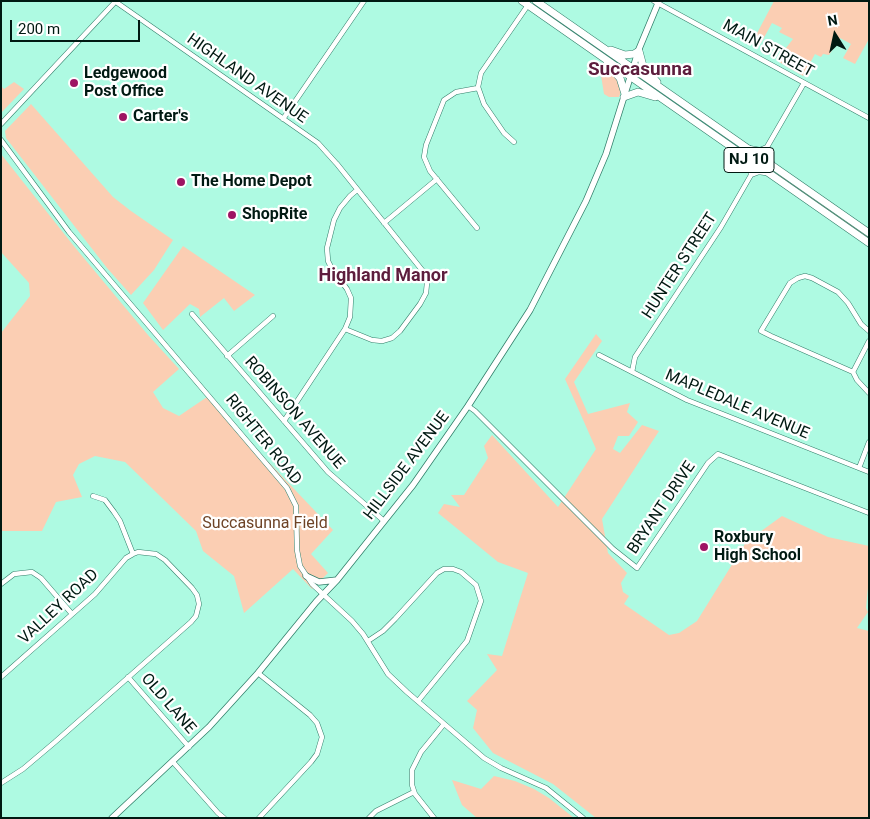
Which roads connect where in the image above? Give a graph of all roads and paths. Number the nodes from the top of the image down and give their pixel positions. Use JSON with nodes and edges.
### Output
{"nodes":[{"id":1,"x":364,"y":1,"type":"edge"},
{"id":2,"x":536,"y":1,"type":"edge"},
{"id":3,"x":116,"y":2,"type":"edge"},
{"id":4,"x":657,"y":2,"type":"edge"},
{"id":5,"x":525,"y":3,"type":"edge"},
{"id":6,"x":600,"y":46,"type":"junction"},
{"id":7,"x":639,"y":51,"type":"junction"},
{"id":8,"x":601,"y":56,"type":"junction"},
{"id":9,"x":632,"y":72,"type":"junction"},
{"id":10,"x":804,"y":83,"type":"junction"},
{"id":11,"x":478,"y":88,"type":"junction"},
{"id":12,"x":667,"y":93,"type":"junction"},
{"id":13,"x":625,"y":95,"type":"junction"},
{"id":14,"x":669,"y":104,"type":"junction"},
{"id":15,"x":869,"y":118,"type":"edge"},
{"id":16,"x":283,"y":119,"type":"junction"},
{"id":17,"x":1,"y":124,"type":"edge"},
{"id":18,"x":1,"y":140,"type":"edge"},
{"id":19,"x":514,"y":142,"type":"dead end"},
{"id":20,"x":745,"y":147,"type":"junction"},
{"id":21,"x":767,"y":147,"type":"junction"},
{"id":22,"x":746,"y":157,"type":"junction"},
{"id":23,"x":773,"y":171,"type":"junction"},
{"id":24,"x":751,"y":175,"type":"junction"},
{"id":25,"x":437,"y":179,"type":"junction"},
{"id":26,"x":357,"y":190,"type":"junction"},
{"id":27,"x":384,"y":223,"type":"junction"},
{"id":28,"x":477,"y":228,"type":"dead end"},
{"id":29,"x":869,"y":233,"type":"edge"},
{"id":30,"x":869,"y":243,"type":"edge"},
{"id":31,"x":192,"y":314,"type":"dead end"},
{"id":32,"x":272,"y":316,"type":"dead end"},
{"id":33,"x":346,"y":329,"type":"junction"},
{"id":34,"x":869,"y":331,"type":"edge"},
{"id":35,"x":869,"y":341,"type":"edge"},
{"id":36,"x":599,"y":355,"type":"dead end"},
{"id":37,"x":227,"y":356,"type":"junction"},
{"id":38,"x":632,"y":372,"type":"junction"},
{"id":39,"x":853,"y":372,"type":"junction"},
{"id":40,"x":869,"y":393,"type":"edge"},
{"id":41,"x":468,"y":406,"type":"junction"},
{"id":42,"x":284,"y":421,"type":"junction"},
{"id":43,"x":869,"y":442,"type":"edge"},
{"id":44,"x":859,"y":468,"type":"junction"},
{"id":45,"x":869,"y":472,"type":"edge"},
{"id":46,"x":93,"y":496,"type":"dead end"},
{"id":47,"x":869,"y":514,"type":"edge"},
{"id":48,"x":384,"y":521,"type":"junction"},
{"id":49,"x":132,"y":554,"type":"junction"},
{"id":50,"x":306,"y":576,"type":"junction"},
{"id":51,"x":337,"y":580,"type":"junction"},
{"id":52,"x":1,"y":584,"type":"edge"},
{"id":53,"x":323,"y":595,"type":"junction"},
{"id":54,"x":72,"y":614,"type":"junction"},
{"id":55,"x":368,"y":641,"type":"junction"},
{"id":56,"x":258,"y":673,"type":"junction"},
{"id":57,"x":1,"y":677,"type":"edge"},
{"id":58,"x":128,"y":677,"type":"junction"},
{"id":59,"x":418,"y":702,"type":"junction"},
{"id":60,"x":444,"y":724,"type":"junction"},
{"id":61,"x":189,"y":747,"type":"junction"},
{"id":62,"x":173,"y":762,"type":"junction"},
{"id":63,"x":1,"y":783,"type":"edge"},
{"id":64,"x":414,"y":792,"type":"junction"},
{"id":65,"x":112,"y":817,"type":"edge"},
{"id":66,"x":224,"y":818,"type":"edge"},
{"id":67,"x":259,"y":818,"type":"edge"},
{"id":68,"x":369,"y":818,"type":"edge"},
{"id":69,"x":434,"y":818,"type":"edge"},
{"id":70,"x":583,"y":818,"type":"edge"}],
"edges":[{"from":1,"to":16,"type":"street"},
{"from":2,"to":6,"type":"highway","number":"NJ 10"},
{"from":3,"to":16,"type":"street","name":"HIGHLAND AVENUE"},
{"from":3,"to":17,"type":"street"},
{"from":4,"to":7,"type":"main road","name":"HILLSIDE AVENUE"},
{"from":4,"to":10,"type":"street","name":"MAIN STREET"},
{"from":5,"to":8,"type":"highway","number":"NJ 10"},
{"from":5,"to":11,"type":"street"},
{"from":6,"to":7,"type":"highway"},
{"from":6,"to":9,"type":"highway","number":"NJ 10"},
{"from":7,"to":9,"type":"main road","name":"HILLSIDE AVENUE"},
{"from":7,"to":12,"type":"highway"},
{"from":8,"to":9,"type":"highway","number":"NJ 10"},
{"from":8,"to":13,"type":"highway"},
{"from":9,"to":12,"type":"highway","number":"NJ 10"},
{"from":9,"to":13,"type":"main road","name":"HILLSIDE AVENUE"},
{"from":9,"to":14,"type":"highway","number":"NJ 10"},
{"from":10,"to":15,"type":"street","name":"MAIN STREET"},
{"from":10,"to":21,"type":"street"},
{"from":11,"to":19,"type":"street"},
{"from":11,"to":25,"type":"street"},
{"from":12,"to":20,"type":"highway","number":"NJ 10"},
{"from":13,"to":14,"type":"highway"},
{"from":13,"to":41,"type":"main road","name":"HILLSIDE AVENUE"},
{"from":14,"to":22,"type":"highway","number":"NJ 10"},
{"from":16,"to":26,"type":"street","name":"HIGHLAND AVENUE"},
{"from":18,"to":50,"type":"street","name":"RIGHTER ROAD"},
{"from":20,"to":21,"type":"street"},
{"from":20,"to":23,"type":"highway","number":"NJ 10"},
{"from":21,"to":23,"type":"street"},
{"from":22,"to":23,"type":"highway","number":"NJ 10"},
{"from":22,"to":24,"type":"street"},
{"from":23,"to":24,"type":"street"},
{"from":23,"to":29,"type":"highway","number":"NJ 10"},
{"from":23,"to":30,"type":"highway","number":"NJ 10"},
{"from":24,"to":38,"type":"street","name":"HUNTER STREET"},
{"from":25,"to":27,"type":"street"},
{"from":25,"to":28,"type":"street"},
{"from":26,"to":27,"type":"street","name":"HIGHLAND AVENUE"},
{"from":26,"to":33,"type":"street"},
{"from":27,"to":33,"type":"street","name":"HIGHLAND AVENUE"},
{"from":31,"to":37,"type":"street","name":"ROBINSON AVENUE"},
{"from":32,"to":37,"type":"street"},
{"from":33,"to":42,"type":"street"},
{"from":34,"to":39,"type":"street"},
{"from":35,"to":39,"type":"street"},
{"from":36,"to":38,"type":"street","name":"MAPLEDALE AVENUE"},
{"from":37,"to":42,"type":"street","name":"ROBINSON AVENUE"},
{"from":38,"to":44,"type":"street","name":"MAPLEDALE AVENUE"},
{"from":39,"to":40,"type":"street"},
{"from":41,"to":47,"type":"street","name":"BRYANT DRIVE"},
{"from":41,"to":48,"type":"main road","name":"HILLSIDE AVENUE"},
{"from":42,"to":48,"type":"street","name":"ROBINSON AVENUE"},
{"from":43,"to":44,"type":"street"},
{"from":44,"to":45,"type":"street","name":"MAPLEDALE AVENUE"},
{"from":46,"to":49,"type":"street"},
{"from":48,"to":51,"type":"main road","name":"HILLSIDE AVENUE"},
{"from":49,"to":54,"type":"street","name":"VALLEY ROAD"},
{"from":49,"to":58,"type":"street"},
{"from":50,"to":51,"type":"main road"},
{"from":50,"to":53,"type":"street","name":"RIGHTER ROAD"},
{"from":51,"to":53,"type":"main road","name":"HILLSIDE AVENUE"},
{"from":52,"to":54,"type":"street"},
{"from":53,"to":55,"type":"street","name":"RIGHTER ROAD"},
{"from":53,"to":56,"type":"main road","name":"HILLSIDE AVENUE"},
{"from":54,"to":57,"type":"street","name":"VALLEY ROAD"},
{"from":55,"to":59,"type":"street","name":"RIGHTER ROAD"},
{"from":55,"to":59,"type":"street"},
{"from":56,"to":61,"type":"main road","name":"HILLSIDE AVENUE"},
{"from":56,"to":67,"type":"street"},
{"from":58,"to":61,"type":"street","name":"OLD LANE"},
{"from":58,"to":63,"type":"street"},
{"from":59,"to":60,"type":"street","name":"RIGHTER ROAD"},
{"from":60,"to":64,"type":"street"},
{"from":60,"to":70,"type":"street","name":"RIGHTER ROAD"},
{"from":61,"to":62,"type":"main road","name":"HILLSIDE AVENUE"},
{"from":62,"to":65,"type":"main road","name":"HILLSIDE AVENUE"},
{"from":62,"to":66,"type":"street"},
{"from":64,"to":68,"type":"street"},
{"from":64,"to":69,"type":"street"}]}
